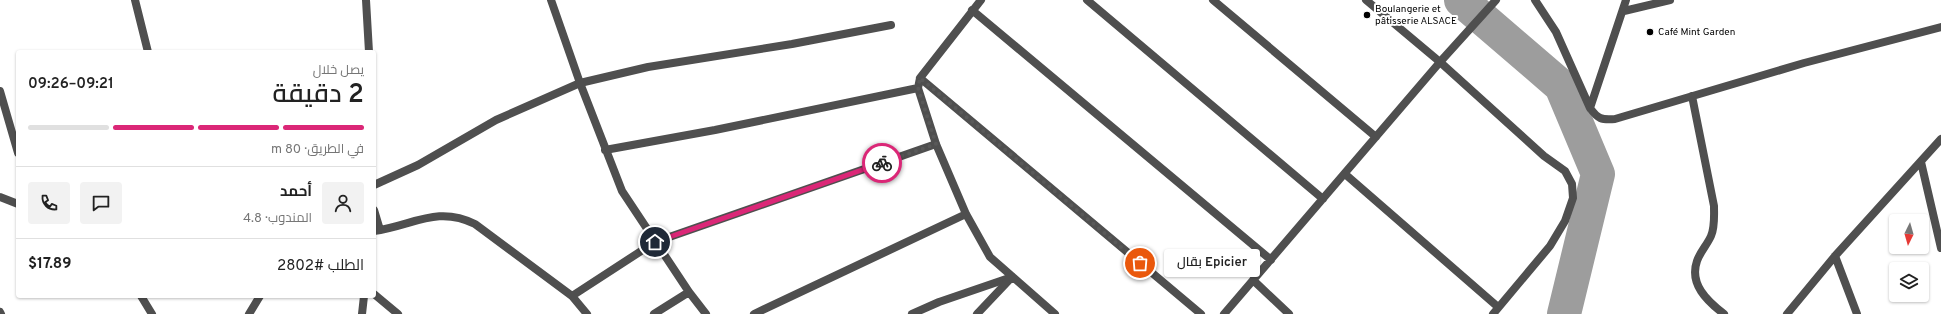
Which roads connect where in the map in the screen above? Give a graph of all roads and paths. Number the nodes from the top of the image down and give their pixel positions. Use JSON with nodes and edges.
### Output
{"nodes":[{"id":1,"x":135,"y":0,"type":"edge"},
{"id":2,"x":366,"y":0,"type":"edge"},
{"id":3,"x":551,"y":0,"type":"edge"},
{"id":4,"x":981,"y":0,"type":"edge"},
{"id":5,"x":1087,"y":0,"type":"edge"},
{"id":6,"x":1213,"y":0,"type":"edge"},
{"id":7,"x":1366,"y":0,"type":"edge"},
{"id":8,"x":1496,"y":0,"type":"edge"},
{"id":9,"x":1535,"y":0,"type":"edge"},
{"id":10,"x":1626,"y":0,"type":"edge"},
{"id":11,"x":1670,"y":0,"type":"edge"},
{"id":12,"x":972,"y":10,"type":"junction"},
{"id":13,"x":1624,"y":11,"type":"junction"},
{"id":14,"x":891,"y":25,"type":"dead end"},
{"id":15,"x":1941,"y":27,"type":"edge"},
{"id":16,"x":148,"y":50,"type":"edge"},
{"id":17,"x":369,"y":50,"type":"edge"},
{"id":18,"x":1440,"y":61,"type":"junction"},
{"id":19,"x":920,"y":78,"type":"junction"},
{"id":20,"x":580,"y":84,"type":"junction"},
{"id":21,"x":918,"y":88,"type":"junction"},
{"id":22,"x":0,"y":91,"type":"edge"},
{"id":23,"x":1692,"y":96,"type":"junction"},
{"id":24,"x":1590,"y":108,"type":"junction"},
{"id":25,"x":1376,"y":137,"type":"junction"},
{"id":26,"x":1941,"y":139,"type":"edge"},
{"id":27,"x":936,"y":144,"type":"junction"},
{"id":28,"x":16,"y":147,"type":"edge"},
{"id":29,"x":605,"y":150,"type":"junction"},
{"id":30,"x":1921,"y":162,"type":"junction"},
{"id":31,"x":1345,"y":174,"type":"junction"},
{"id":32,"x":376,"y":184,"type":"edge"},
{"id":33,"x":0,"y":197,"type":"edge"},
{"id":34,"x":1323,"y":199,"type":"junction"},
{"id":35,"x":16,"y":203,"type":"edge"},
{"id":36,"x":966,"y":214,"type":"junction"},
{"id":37,"x":377,"y":231,"type":"edge"},
{"id":38,"x":655,"y":242,"type":"junction"},
{"id":39,"x":1941,"y":248,"type":"edge"},
{"id":40,"x":1835,"y":256,"type":"junction"},
{"id":41,"x":1271,"y":260,"type":"junction"},
{"id":42,"x":1012,"y":277,"type":"junction"},
{"id":43,"x":1253,"y":280,"type":"junction"},
{"id":44,"x":689,"y":292,"type":"junction"},
{"id":45,"x":376,"y":296,"type":"edge"},
{"id":46,"x":572,"y":296,"type":"junction"},
{"id":47,"x":142,"y":298,"type":"edge"},
{"id":48,"x":259,"y":298,"type":"edge"},
{"id":49,"x":364,"y":298,"type":"edge"},
{"id":50,"x":1498,"y":307,"type":"junction"},
{"id":51,"x":147,"y":312,"type":"edge"},
{"id":52,"x":249,"y":314,"type":"edge"},
{"id":53,"x":362,"y":314,"type":"edge"},
{"id":54,"x":398,"y":314,"type":"edge"},
{"id":55,"x":587,"y":314,"type":"edge"},
{"id":56,"x":654,"y":314,"type":"edge"},
{"id":57,"x":706,"y":314,"type":"edge"},
{"id":58,"x":754,"y":314,"type":"edge"},
{"id":59,"x":912,"y":314,"type":"edge"},
{"id":60,"x":977,"y":314,"type":"edge"},
{"id":61,"x":1055,"y":314,"type":"edge"},
{"id":62,"x":1201,"y":314,"type":"edge"},
{"id":63,"x":1224,"y":314,"type":"edge"},
{"id":64,"x":1289,"y":314,"type":"edge"},
{"id":65,"x":1492,"y":314,"type":"edge"},
{"id":66,"x":1724,"y":314,"type":"edge"},
{"id":67,"x":1787,"y":314,"type":"edge"},
{"id":68,"x":1857,"y":314,"type":"edge"}],
"edges":[{"from":1,"to":16,"type":"street"},
{"from":2,"to":17,"type":"street"},
{"from":3,"to":20,"type":"street"},
{"from":4,"to":12,"type":"street"},
{"from":5,"to":34,"type":"street"},
{"from":6,"to":25,"type":"street"},
{"from":7,"to":18,"type":"street"},
{"from":8,"to":18,"type":"street"},
{"from":9,"to":24,"type":"street"},
{"from":10,"to":13,"type":"street"},
{"from":11,"to":13,"type":"street"},
{"from":12,"to":19,"type":"street"},
{"from":12,"to":41,"type":"street"},
{"from":13,"to":24,"type":"street"},
{"from":14,"to":20,"type":"street"},
{"from":15,"to":23,"type":"street"},
{"from":18,"to":25,"type":"street"},
{"from":18,"to":50,"type":"street"},
{"from":19,"to":21,"type":"street"},
{"from":19,"to":62,"type":"street"},
{"from":20,"to":29,"type":"street"},
{"from":20,"to":32,"type":"street"},
{"from":21,"to":27,"type":"street"},
{"from":21,"to":29,"type":"street"},
{"from":22,"to":28,"type":"street"},
{"from":23,"to":24,"type":"street"},
{"from":23,"to":66,"type":"street"},
{"from":25,"to":31,"type":"street"},
{"from":26,"to":30,"type":"street"},
{"from":27,"to":36,"type":"street"},
{"from":27,"to":38,"type":"street"},
{"from":29,"to":38,"type":"street"},
{"from":30,"to":39,"type":"street"},
{"from":30,"to":40,"type":"street"},
{"from":31,"to":34,"type":"street"},
{"from":31,"to":50,"type":"street"},
{"from":33,"to":35,"type":"street"},
{"from":34,"to":41,"type":"street"},
{"from":36,"to":42,"type":"street"},
{"from":36,"to":58,"type":"street"},
{"from":37,"to":46,"type":"street"},
{"from":38,"to":44,"type":"street"},
{"from":38,"to":46,"type":"street"},
{"from":40,"to":67,"type":"street"},
{"from":40,"to":68,"type":"street"},
{"from":41,"to":43,"type":"street"},
{"from":42,"to":59,"type":"street"},
{"from":42,"to":60,"type":"street"},
{"from":42,"to":61,"type":"street"},
{"from":43,"to":63,"type":"street"},
{"from":43,"to":64,"type":"street"},
{"from":44,"to":56,"type":"street"},
{"from":44,"to":57,"type":"street"},
{"from":45,"to":54,"type":"street"},
{"from":46,"to":55,"type":"street"},
{"from":47,"to":51,"type":"street"},
{"from":48,"to":52,"type":"street"},
{"from":49,"to":53,"type":"street"},
{"from":50,"to":65,"type":"street"}]}
